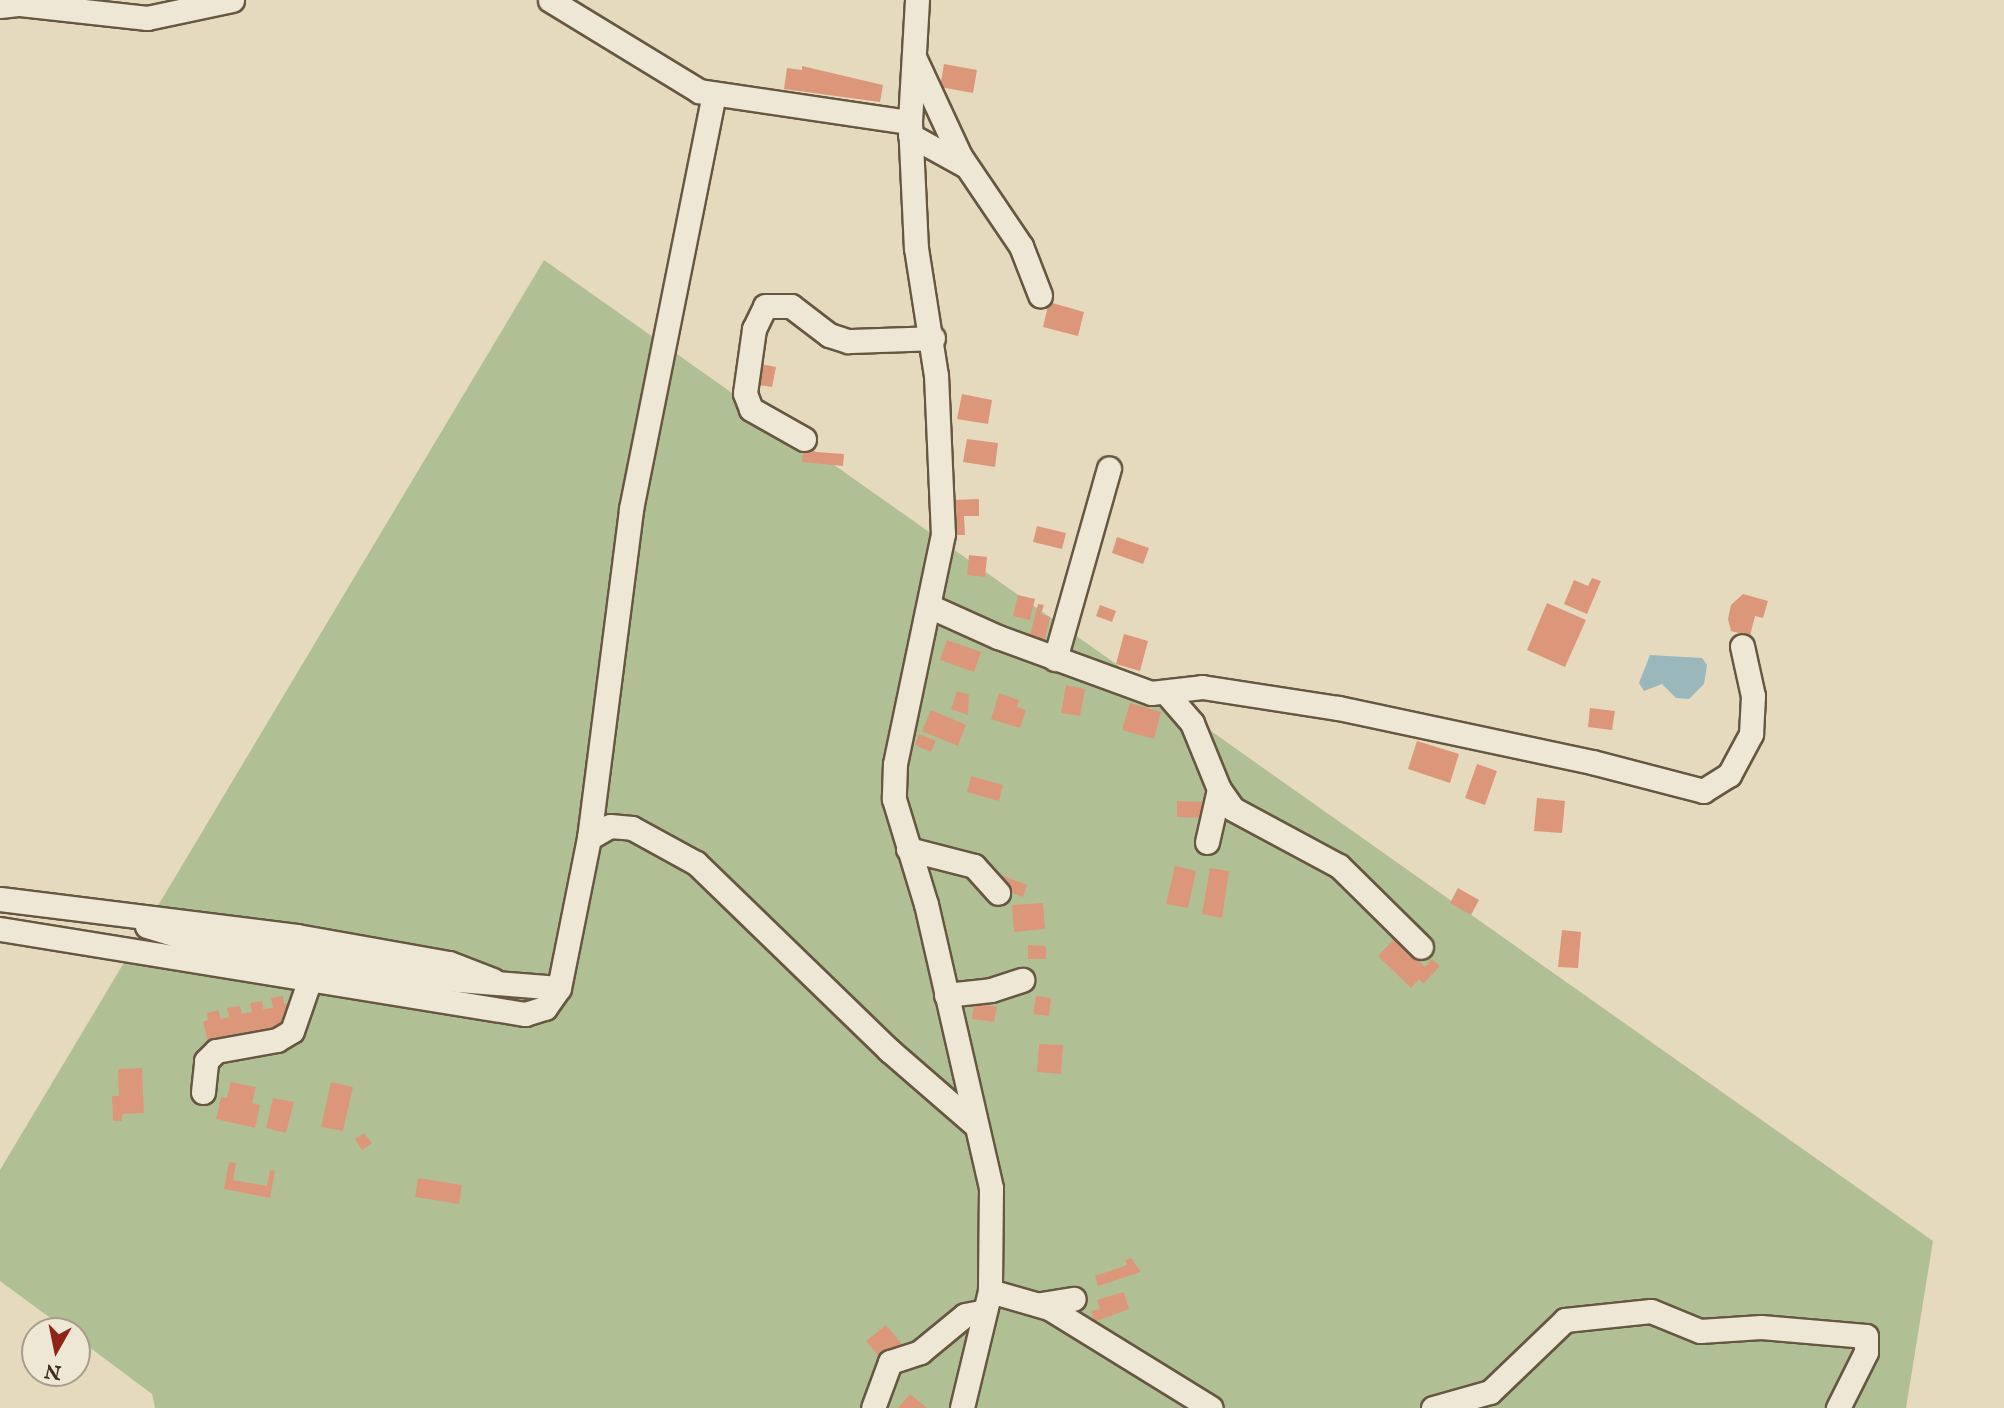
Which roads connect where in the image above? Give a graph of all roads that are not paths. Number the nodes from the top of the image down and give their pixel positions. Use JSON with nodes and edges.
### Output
{"nodes":[{"id":1,"x":232,"y":0,"type":"edge"},
{"id":2,"x":550,"y":0,"type":"edge"},
{"id":3,"x":918,"y":0,"type":"edge"},
{"id":4,"x":0,"y":6,"type":"edge"},
{"id":5,"x":914,"y":56,"type":"junction"},
{"id":6,"x":713,"y":95,"type":"junction"},
{"id":7,"x":910,"y":129,"type":"junction"},
{"id":8,"x":966,"y":166,"type":"junction"},
{"id":9,"x":1041,"y":295,"type":"dead end"},
{"id":10,"x":933,"y":338,"type":"junction"},
{"id":11,"x":804,"y":439,"type":"dead end"},
{"id":12,"x":1109,"y":468,"type":"dead end"},
{"id":13,"x":929,"y":606,"type":"junction"},
{"id":14,"x":1742,"y":646,"type":"dead end"},
{"id":15,"x":1055,"y":659,"type":"junction"},
{"id":16,"x":1167,"y":694,"type":"junction"},
{"id":17,"x":1219,"y":789,"type":"junction"},
{"id":18,"x":589,"y":838,"type":"junction"},
{"id":19,"x":1207,"y":842,"type":"dead end"},
{"id":20,"x":908,"y":849,"type":"junction"},
{"id":21,"x":998,"y":893,"type":"dead end"},
{"id":22,"x":0,"y":899,"type":"edge"},
{"id":23,"x":0,"y":929,"type":"edge"},
{"id":24,"x":1421,"y":947,"type":"dead end"},
{"id":25,"x":310,"y":979,"type":"junction"},
{"id":26,"x":1022,"y":980,"type":"dead end"},
{"id":27,"x":559,"y":988,"type":"junction"},
{"id":28,"x":946,"y":995,"type":"junction"},
{"id":29,"x":203,"y":1092,"type":"dead end"},
{"id":30,"x":974,"y":1124,"type":"junction"},
{"id":31,"x":1074,"y":1299,"type":"dead end"},
{"id":32,"x":988,"y":1301,"type":"junction"},
{"id":33,"x":1041,"y":1304,"type":"junction"},
{"id":34,"x":873,"y":1408,"type":"edge"},
{"id":35,"x":962,"y":1408,"type":"edge"},
{"id":36,"x":1211,"y":1408,"type":"edge"},
{"id":37,"x":1433,"y":1408,"type":"edge"},
{"id":38,"x":1838,"y":1408,"type":"edge"}],
"edges":[{"from":1,"to":4,"type":"street"},
{"from":2,"to":6,"type":"street"},
{"from":3,"to":5,"type":"street"},
{"from":5,"to":7,"type":"street"},
{"from":5,"to":8,"type":"street"},
{"from":6,"to":7,"type":"street"},
{"from":6,"to":18,"type":"street"},
{"from":7,"to":8,"type":"street"},
{"from":7,"to":10,"type":"street"},
{"from":8,"to":9,"type":"street"},
{"from":10,"to":11,"type":"street"},
{"from":10,"to":13,"type":"street"},
{"from":12,"to":15,"type":"street"},
{"from":13,"to":15,"type":"street"},
{"from":13,"to":20,"type":"street"},
{"from":14,"to":16,"type":"street"},
{"from":15,"to":16,"type":"street"},
{"from":16,"to":17,"type":"street"},
{"from":17,"to":19,"type":"street"},
{"from":17,"to":24,"type":"street"},
{"from":18,"to":27,"type":"street"},
{"from":18,"to":30,"type":"street"},
{"from":20,"to":21,"type":"street"},
{"from":20,"to":28,"type":"street"},
{"from":22,"to":27,"type":"street"},
{"from":23,"to":25,"type":"street"},
{"from":25,"to":27,"type":"street"},
{"from":25,"to":29,"type":"street"},
{"from":26,"to":28,"type":"street"},
{"from":28,"to":30,"type":"street"},
{"from":30,"to":32,"type":"street"},
{"from":31,"to":33,"type":"street"},
{"from":32,"to":33,"type":"street"},
{"from":32,"to":34,"type":"street"},
{"from":32,"to":35,"type":"street"},
{"from":33,"to":36,"type":"street"},
{"from":37,"to":38,"type":"street"}]}
